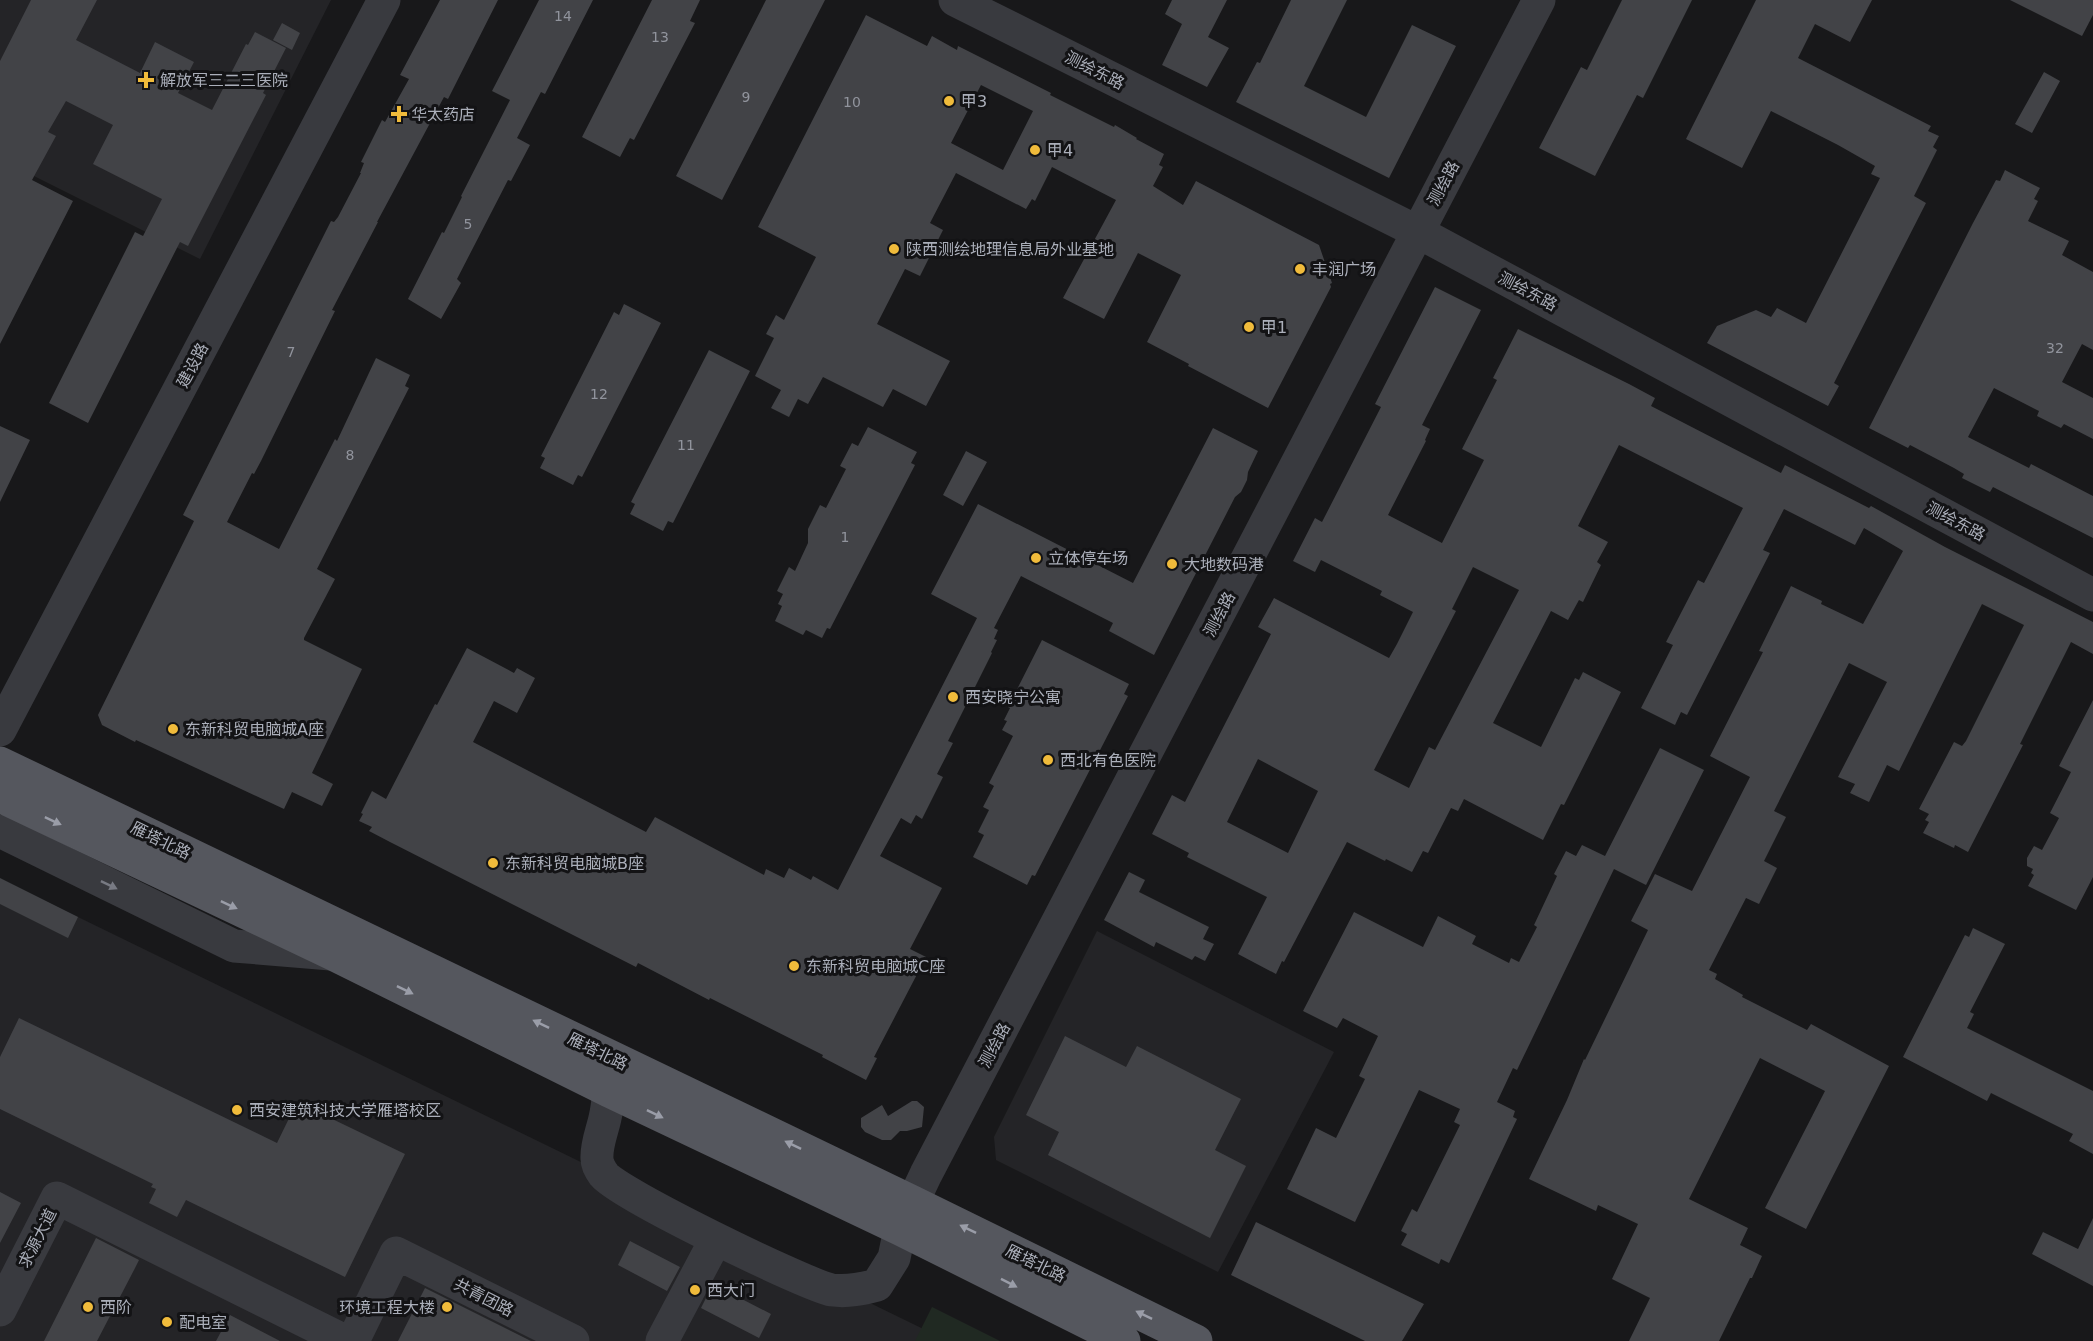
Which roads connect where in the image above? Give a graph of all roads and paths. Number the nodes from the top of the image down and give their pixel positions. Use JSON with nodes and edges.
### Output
{"nodes":[{"id":1,"x":384,"y":0,"type":"edge"},
{"id":2,"x":955,"y":0,"type":"edge"},
{"id":3,"x":1539,"y":0,"type":"edge"},
{"id":4,"x":1418,"y":232,"type":"junction"},
{"id":5,"x":2093,"y":595,"type":"edge"},
{"id":6,"x":0,"y":730,"type":"edge"},
{"id":7,"x":0,"y":763,"type":"edge"},
{"id":8,"x":0,"y":796,"type":"edge"},
{"id":9,"x":0,"y":831,"type":"edge"},
{"id":10,"x":333,"y":954,"type":"junction"},
{"id":11,"x":609,"y":1091,"type":"junction"},
{"id":12,"x":906,"y":1216,"type":"junction"},
{"id":13,"x":716,"y":1239,"type":"junction"},
{"id":14,"x":0,"y":1310,"type":"edge"},
{"id":15,"x":345,"y":1341,"type":"edge"},
{"id":16,"x":352,"y":1341,"type":"edge"},
{"id":17,"x":573,"y":1341,"type":"edge"},
{"id":18,"x":662,"y":1341,"type":"edge"},
{"id":19,"x":1124,"y":1341,"type":"edge"},
{"id":20,"x":1196,"y":1341,"type":"edge"}],
"edges":[{"from":1,"to":6,"type":"street","name":"建设路"},
{"from":2,"to":4,"type":"street","name":"测绘东路"},
{"from":3,"to":4,"type":"street","name":"测绘路"},
{"from":4,"to":5,"type":"street","name":"测绘东路"},
{"from":4,"to":12,"type":"street","name":"测绘路"},
{"from":12,"to":7,"type":"main road","name":"雁塔北路","one_way":true},
{"from":8,"to":10,"type":"main road","name":"雁塔北路","one_way":true},
{"from":9,"to":10,"type":"street","one_way":true},
{"from":10,"to":11,"type":"main road","name":"雁塔北路","one_way":true},
{"from":11,"to":12,"type":"main road","name":"雁塔北路","one_way":true},
{"from":11,"to":13,"type":"street","name":"测绘路"},
{"from":12,"to":13,"type":"street","name":"测绘路"},
{"from":12,"to":19,"type":"main road","name":"雁塔北路","one_way":true},
{"from":20,"to":12,"type":"main road","name":"雁塔北路","one_way":true},
{"from":13,"to":18,"type":"street"},
{"from":14,"to":15,"type":"street","name":"求源大道"},
{"from":16,"to":17,"type":"street","name":"共青团路"}]}
